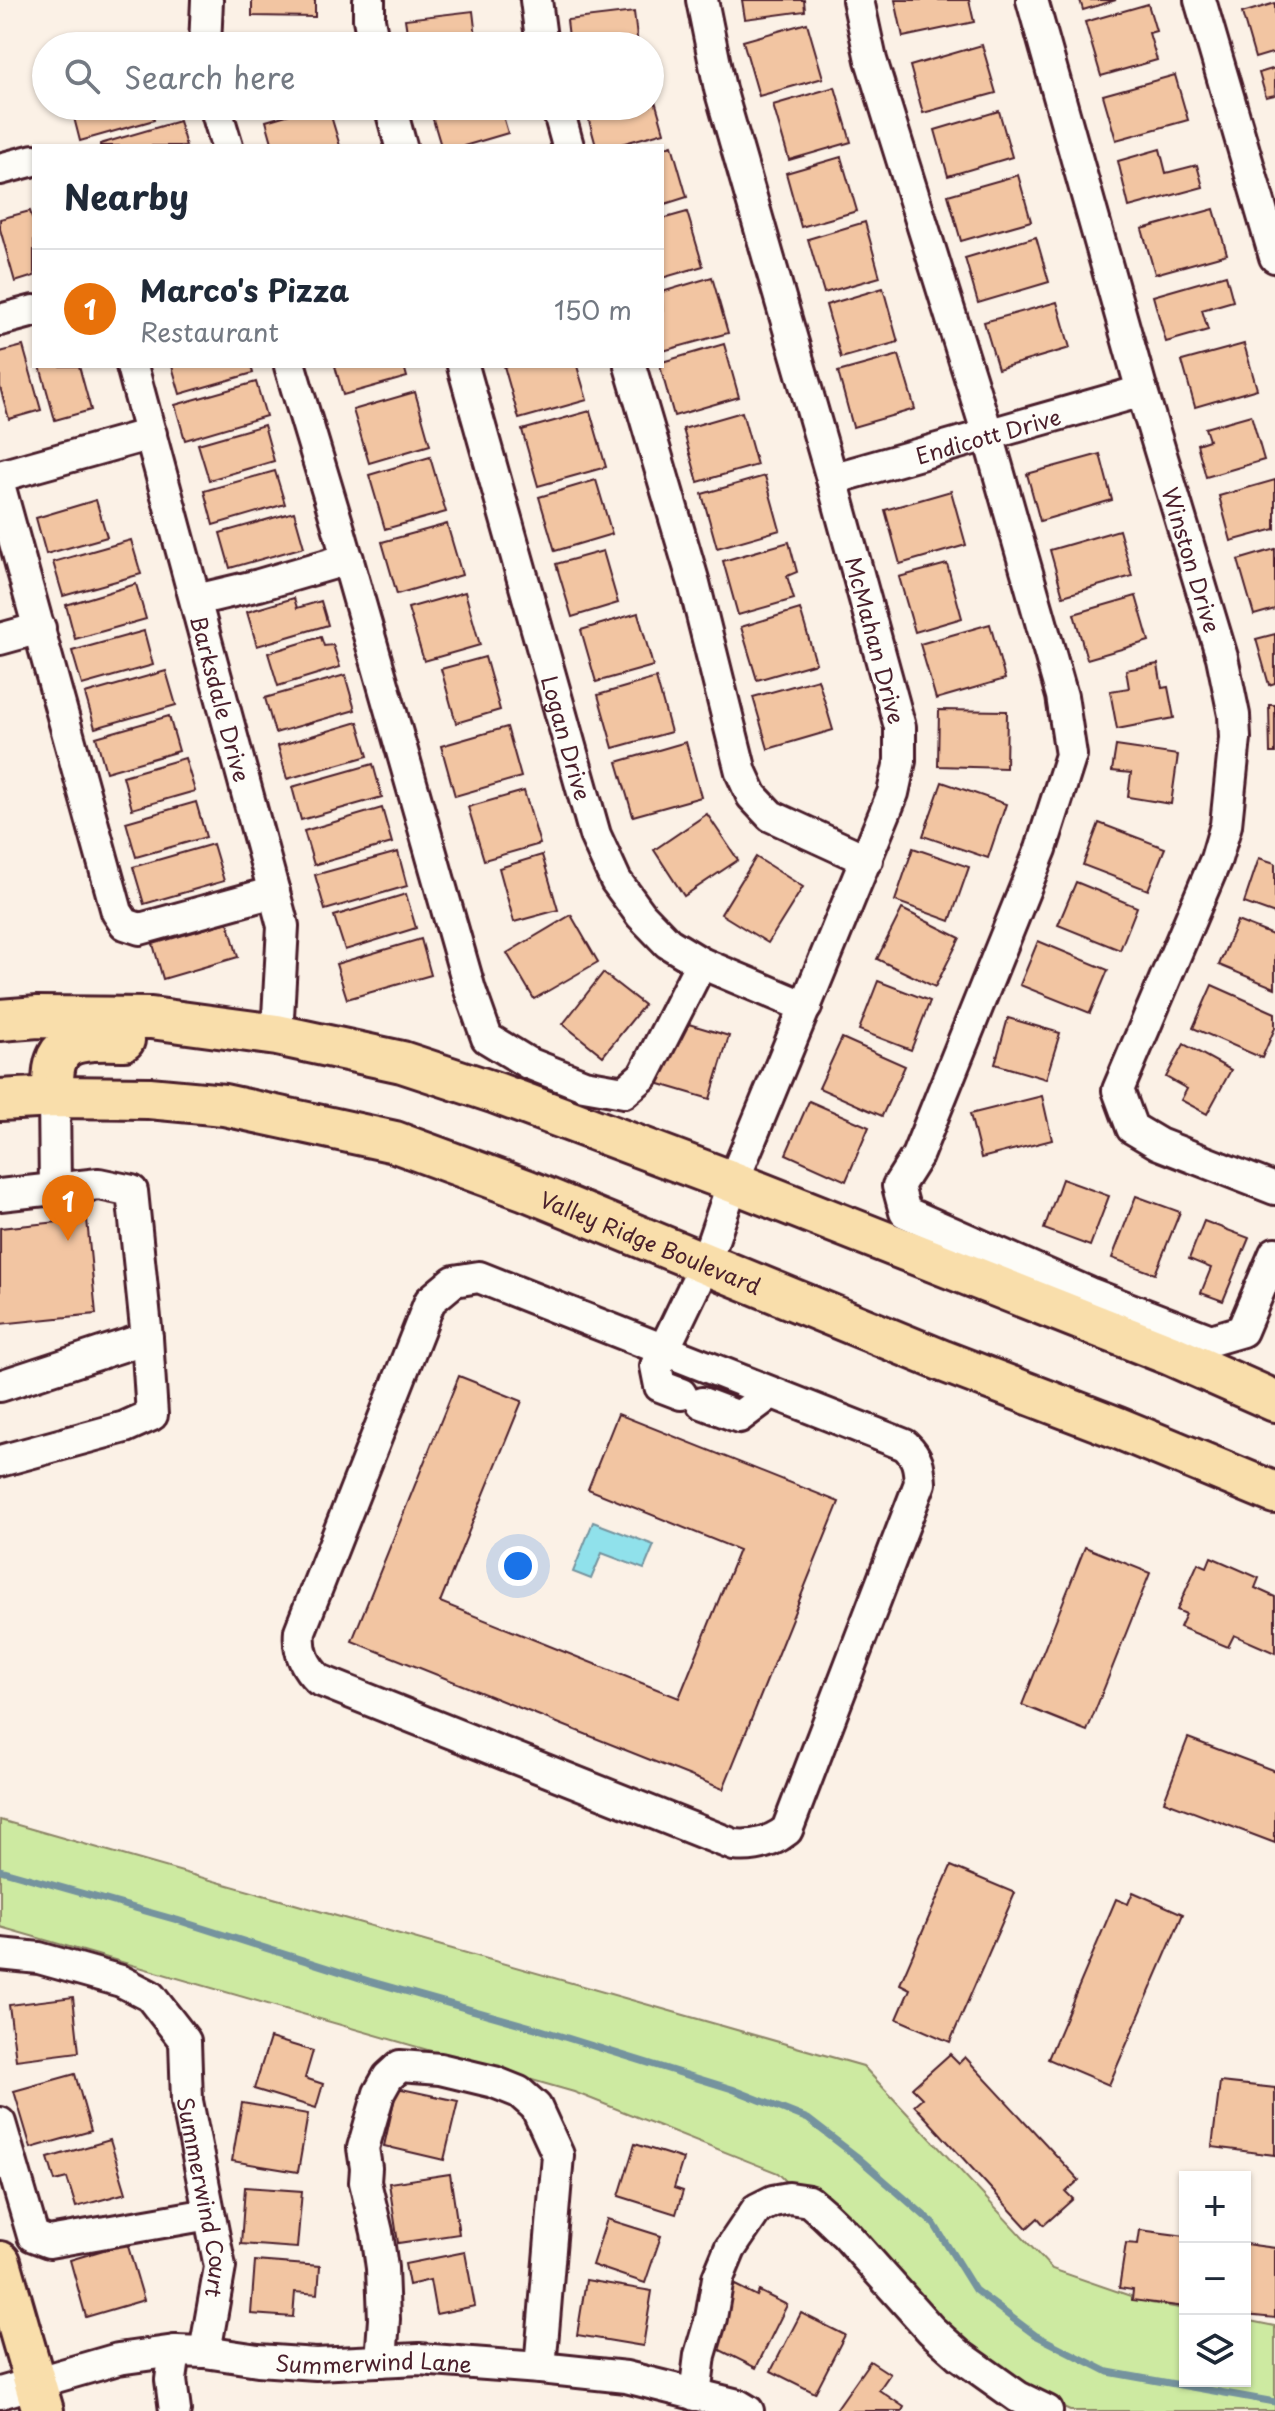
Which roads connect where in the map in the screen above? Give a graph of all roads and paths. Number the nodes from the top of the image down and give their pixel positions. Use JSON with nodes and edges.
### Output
{"nodes":[{"id":1,"x":207,"y":0,"type":"edge"},
{"id":2,"x":369,"y":0,"type":"edge"},
{"id":3,"x":536,"y":0,"type":"edge"},
{"id":4,"x":702,"y":0,"type":"edge"},
{"id":5,"x":858,"y":0,"type":"edge"},
{"id":6,"x":1032,"y":0,"type":"edge"},
{"id":7,"x":1200,"y":0,"type":"edge"},
{"id":8,"x":206,"y":32,"type":"edge"},
{"id":9,"x":371,"y":32,"type":"edge"},
{"id":10,"x":540,"y":32,"type":"edge"},
{"id":11,"x":219,"y":120,"type":"edge"},
{"id":12,"x":394,"y":120,"type":"edge"},
{"id":13,"x":561,"y":120,"type":"edge"},
{"id":14,"x":226,"y":144,"type":"edge"},
{"id":15,"x":400,"y":144,"type":"edge"},
{"id":16,"x":567,"y":144,"type":"edge"},
{"id":17,"x":32,"y":161,"type":"edge"},
{"id":18,"x":0,"y":169,"type":"edge"},
{"id":19,"x":1275,"y":257,"type":"edge"},
{"id":20,"x":32,"y":312,"type":"edge"},
{"id":21,"x":0,"y":320,"type":"edge"},
{"id":22,"x":133,"y":368,"type":"edge"},
{"id":23,"x":291,"y":368,"type":"edge"},
{"id":24,"x":464,"y":368,"type":"edge"},
{"id":25,"x":631,"y":368,"type":"edge"},
{"id":26,"x":1142,"y":391,"type":"junction"},
{"id":27,"x":151,"y":434,"type":"junction"},
{"id":28,"x":988,"y":435,"type":"junction"},
{"id":29,"x":0,"y":476,"type":"edge"},
{"id":30,"x":832,"y":479,"type":"junction"},
{"id":31,"x":0,"y":488,"type":"edge"},
{"id":32,"x":348,"y":559,"type":"junction"},
{"id":33,"x":196,"y":600,"type":"junction"},
{"id":34,"x":40,"y":628,"type":"junction"},
{"id":35,"x":0,"y":639,"type":"edge"},
{"id":36,"x":867,"y":860,"type":"junction"},
{"id":37,"x":274,"y":892,"type":"junction"},
{"id":38,"x":701,"y":963,"type":"junction"},
{"id":39,"x":806,"y":1007,"type":"junction"},
{"id":40,"x":0,"y":1020,"type":"edge"},
{"id":41,"x":217,"y":1026,"type":"junction"},
{"id":42,"x":277,"y":1035,"type":"junction"},
{"id":43,"x":54,"y":1097,"type":"junction"},
{"id":44,"x":0,"y":1100,"type":"edge"},
{"id":45,"x":733,"y":1182,"type":"junction"},
{"id":46,"x":1273,"y":1182,"type":"edge"},
{"id":47,"x":55,"y":1189,"type":"junction"},
{"id":48,"x":0,"y":1195,"type":"edge"},
{"id":49,"x":1275,"y":1253,"type":"edge"},
{"id":50,"x":705,"y":1264,"type":"junction"},
{"id":51,"x":147,"y":1338,"type":"junction"},
{"id":52,"x":663,"y":1350,"type":"junction"},
{"id":53,"x":0,"y":1386,"type":"edge"},
{"id":54,"x":771,"y":1393,"type":"junction"},
{"id":55,"x":1275,"y":1401,"type":"edge"},
{"id":56,"x":0,"y":1461,"type":"edge"},
{"id":57,"x":1275,"y":1493,"type":"edge"},
{"id":58,"x":0,"y":1954,"type":"edge"},
{"id":59,"x":0,"y":2123,"type":"edge"},
{"id":60,"x":209,"y":2214,"type":"junction"},
{"id":61,"x":0,"y":2262,"type":"edge"},
{"id":62,"x":190,"y":2352,"type":"junction"},
{"id":63,"x":381,"y":2361,"type":"junction"},
{"id":64,"x":540,"y":2368,"type":"junction"},
{"id":65,"x":695,"y":2395,"type":"junction"},
{"id":66,"x":26,"y":2396,"type":"edge"},
{"id":67,"x":175,"y":2411,"type":"edge"},
{"id":68,"x":748,"y":2411,"type":"edge"},
{"id":69,"x":1047,"y":2411,"type":"edge"}],
"edges":[{"from":1,"to":8,"type":"street"},
{"from":2,"to":9,"type":"street"},
{"from":3,"to":10,"type":"street"},
{"from":4,"to":30,"type":"street","name":"McMahan Drive"},
{"from":5,"to":28,"type":"street"},
{"from":6,"to":26,"type":"street","name":"Winston Drive"},
{"from":7,"to":19,"type":"street"},
{"from":11,"to":14,"type":"street"},
{"from":12,"to":15,"type":"street"},
{"from":13,"to":16,"type":"street"},
{"from":17,"to":18,"type":"street"},
{"from":20,"to":21,"type":"street"},
{"from":22,"to":27,"type":"street","name":"Barksdale Drive"},
{"from":23,"to":32,"type":"street"},
{"from":24,"to":38,"type":"street","name":"Logan Drive"},
{"from":25,"to":36,"type":"street"},
{"from":26,"to":28,"type":"street","name":"Endicott Drive"},
{"from":26,"to":46,"type":"street","name":"Winston Drive"},
{"from":27,"to":29,"type":"street"},
{"from":27,"to":33,"type":"street","name":"Barksdale Drive"},
{"from":28,"to":30,"type":"street","name":"Endicott Drive"},
{"from":28,"to":49,"type":"street"},
{"from":30,"to":36,"type":"street","name":"McMahan Drive"},
{"from":31,"to":34,"type":"street"},
{"from":32,"to":33,"type":"street"},
{"from":32,"to":38,"type":"street"},
{"from":33,"to":37,"type":"street","name":"Barksdale Drive"},
{"from":34,"to":35,"type":"street"},
{"from":34,"to":37,"type":"street"},
{"from":36,"to":39,"type":"street","name":"McMahan Drive"},
{"from":37,"to":42,"type":"street","name":"Barksdale Drive"},
{"from":38,"to":39,"type":"street","name":"Logan Drive"},
{"from":39,"to":45,"type":"street","name":"McMahan Drive"},
{"from":40,"to":41,"type":"main road"},
{"from":41,"to":42,"type":"main road"},
{"from":41,"to":43,"type":"main road"},
{"from":42,"to":45,"type":"main road"},
{"from":43,"to":44,"type":"main road","name":"Valley Ridge Boulevard"},
{"from":43,"to":47,"type":"street"},
{"from":43,"to":50,"type":"main road","name":"Valley Ridge Boulevard"},
{"from":45,"to":50,"type":"street","name":"McMahan Drive"},
{"from":45,"to":55,"type":"main road"},
{"from":47,"to":48,"type":"street"},
{"from":47,"to":51,"type":"street"},
{"from":50,"to":52,"type":"street","name":"McMahan Drive"},
{"from":50,"to":57,"type":"main road","name":"Valley Ridge Boulevard"},
{"from":51,"to":53,"type":"street"},
{"from":51,"to":56,"type":"street"},
{"from":52,"to":54,"type":"street"},
{"from":52,"to":54,"type":"street"},
{"from":52,"to":54,"type":"street"},
{"from":58,"to":60,"type":"street","name":"Summerwind Court"},
{"from":59,"to":60,"type":"street"},
{"from":60,"to":62,"type":"street","name":"Summerwind Court"},
{"from":61,"to":66,"type":"main road"},
{"from":62,"to":63,"type":"street","name":"Summerwind Lane"},
{"from":62,"to":66,"type":"street","name":"Summerwind Lane"},
{"from":62,"to":67,"type":"street","name":"Summerwind Court"},
{"from":63,"to":64,"type":"street","name":"Summerwind Lane"},
{"from":63,"to":64,"type":"street"},
{"from":64,"to":65,"type":"street","name":"Summerwind Lane"},
{"from":65,"to":68,"type":"street","name":"Summerwind Lane"},
{"from":65,"to":69,"type":"street"}]}
